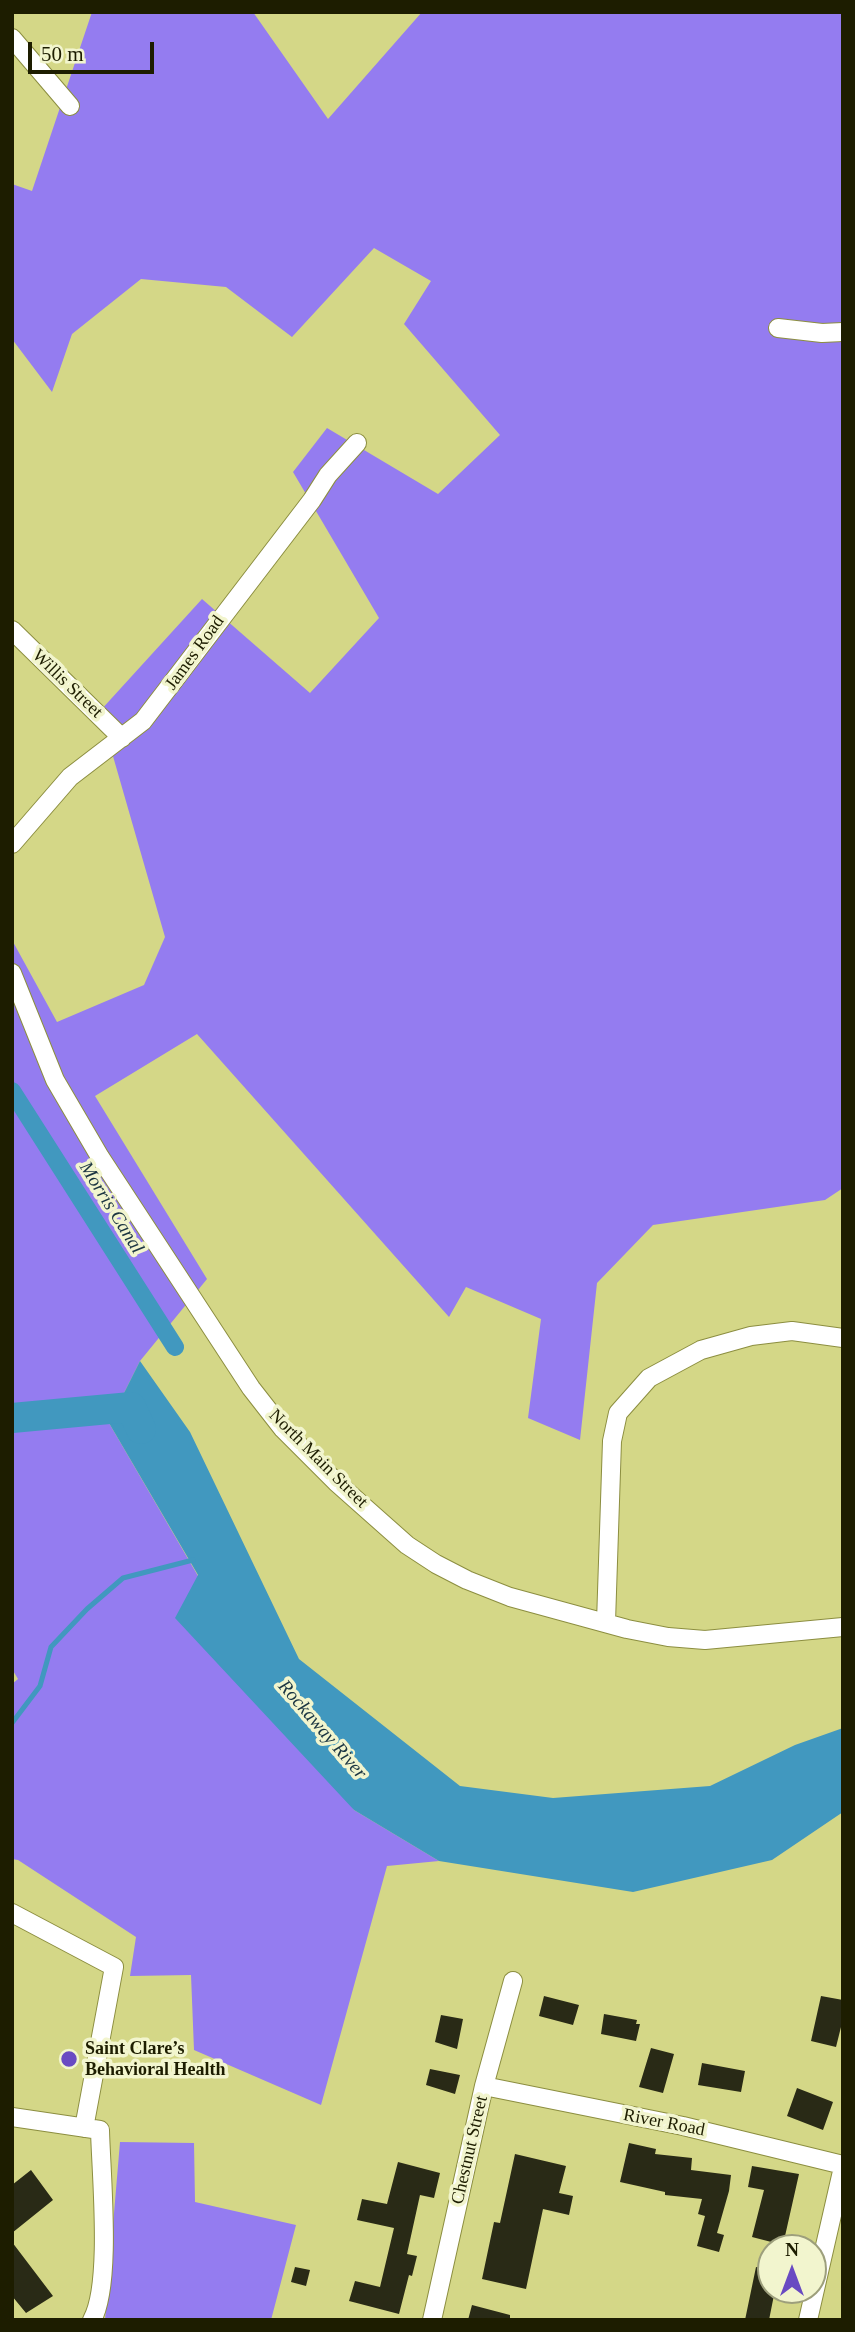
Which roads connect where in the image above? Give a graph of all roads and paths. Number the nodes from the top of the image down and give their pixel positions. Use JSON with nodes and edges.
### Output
{"nodes":[{"id":1,"x":12,"y":38,"type":"edge"},
{"id":2,"x":70,"y":106,"type":"dead end"},
{"id":3,"x":778,"y":328,"type":"dead end"},
{"id":4,"x":843,"y":332,"type":"edge"},
{"id":5,"x":357,"y":443,"type":"dead end"},
{"id":6,"x":12,"y":630,"type":"edge"},
{"id":7,"x":122,"y":738,"type":"junction"},
{"id":8,"x":12,"y":844,"type":"edge"},
{"id":9,"x":12,"y":973,"type":"edge"},
{"id":10,"x":843,"y":1338,"type":"edge"},
{"id":11,"x":606,"y":1622,"type":"junction"},
{"id":12,"x":843,"y":1627,"type":"edge"},
{"id":13,"x":12,"y":1913,"type":"edge"},
{"id":14,"x":513,"y":1981,"type":"dead end"},
{"id":15,"x":484,"y":2086,"type":"junction"},
{"id":16,"x":12,"y":2117,"type":"edge"},
{"id":17,"x":84,"y":2128,"type":"junction"},
{"id":18,"x":843,"y":2166,"type":"edge"},
{"id":19,"x":92,"y":2320,"type":"edge"},
{"id":20,"x":432,"y":2320,"type":"edge"},
{"id":21,"x":808,"y":2320,"type":"edge"}],
"edges":[{"from":1,"to":2,"type":"street"},
{"from":3,"to":4,"type":"street"},
{"from":5,"to":7,"type":"street","name":"James Road"},
{"from":6,"to":7,"type":"street","name":"Willis Street"},
{"from":7,"to":8,"type":"street","name":"James Road"},
{"from":9,"to":11,"type":"street","name":"North Main Street"},
{"from":10,"to":11,"type":"street"},
{"from":11,"to":12,"type":"street","name":"North Main Street"},
{"from":13,"to":17,"type":"street"},
{"from":14,"to":15,"type":"street","name":"Chestnut Street"},
{"from":15,"to":18,"type":"street","name":"River Road"},
{"from":15,"to":20,"type":"street","name":"Chestnut Street"},
{"from":16,"to":17,"type":"street"},
{"from":17,"to":19,"type":"street"},
{"from":18,"to":21,"type":"street"}]}
